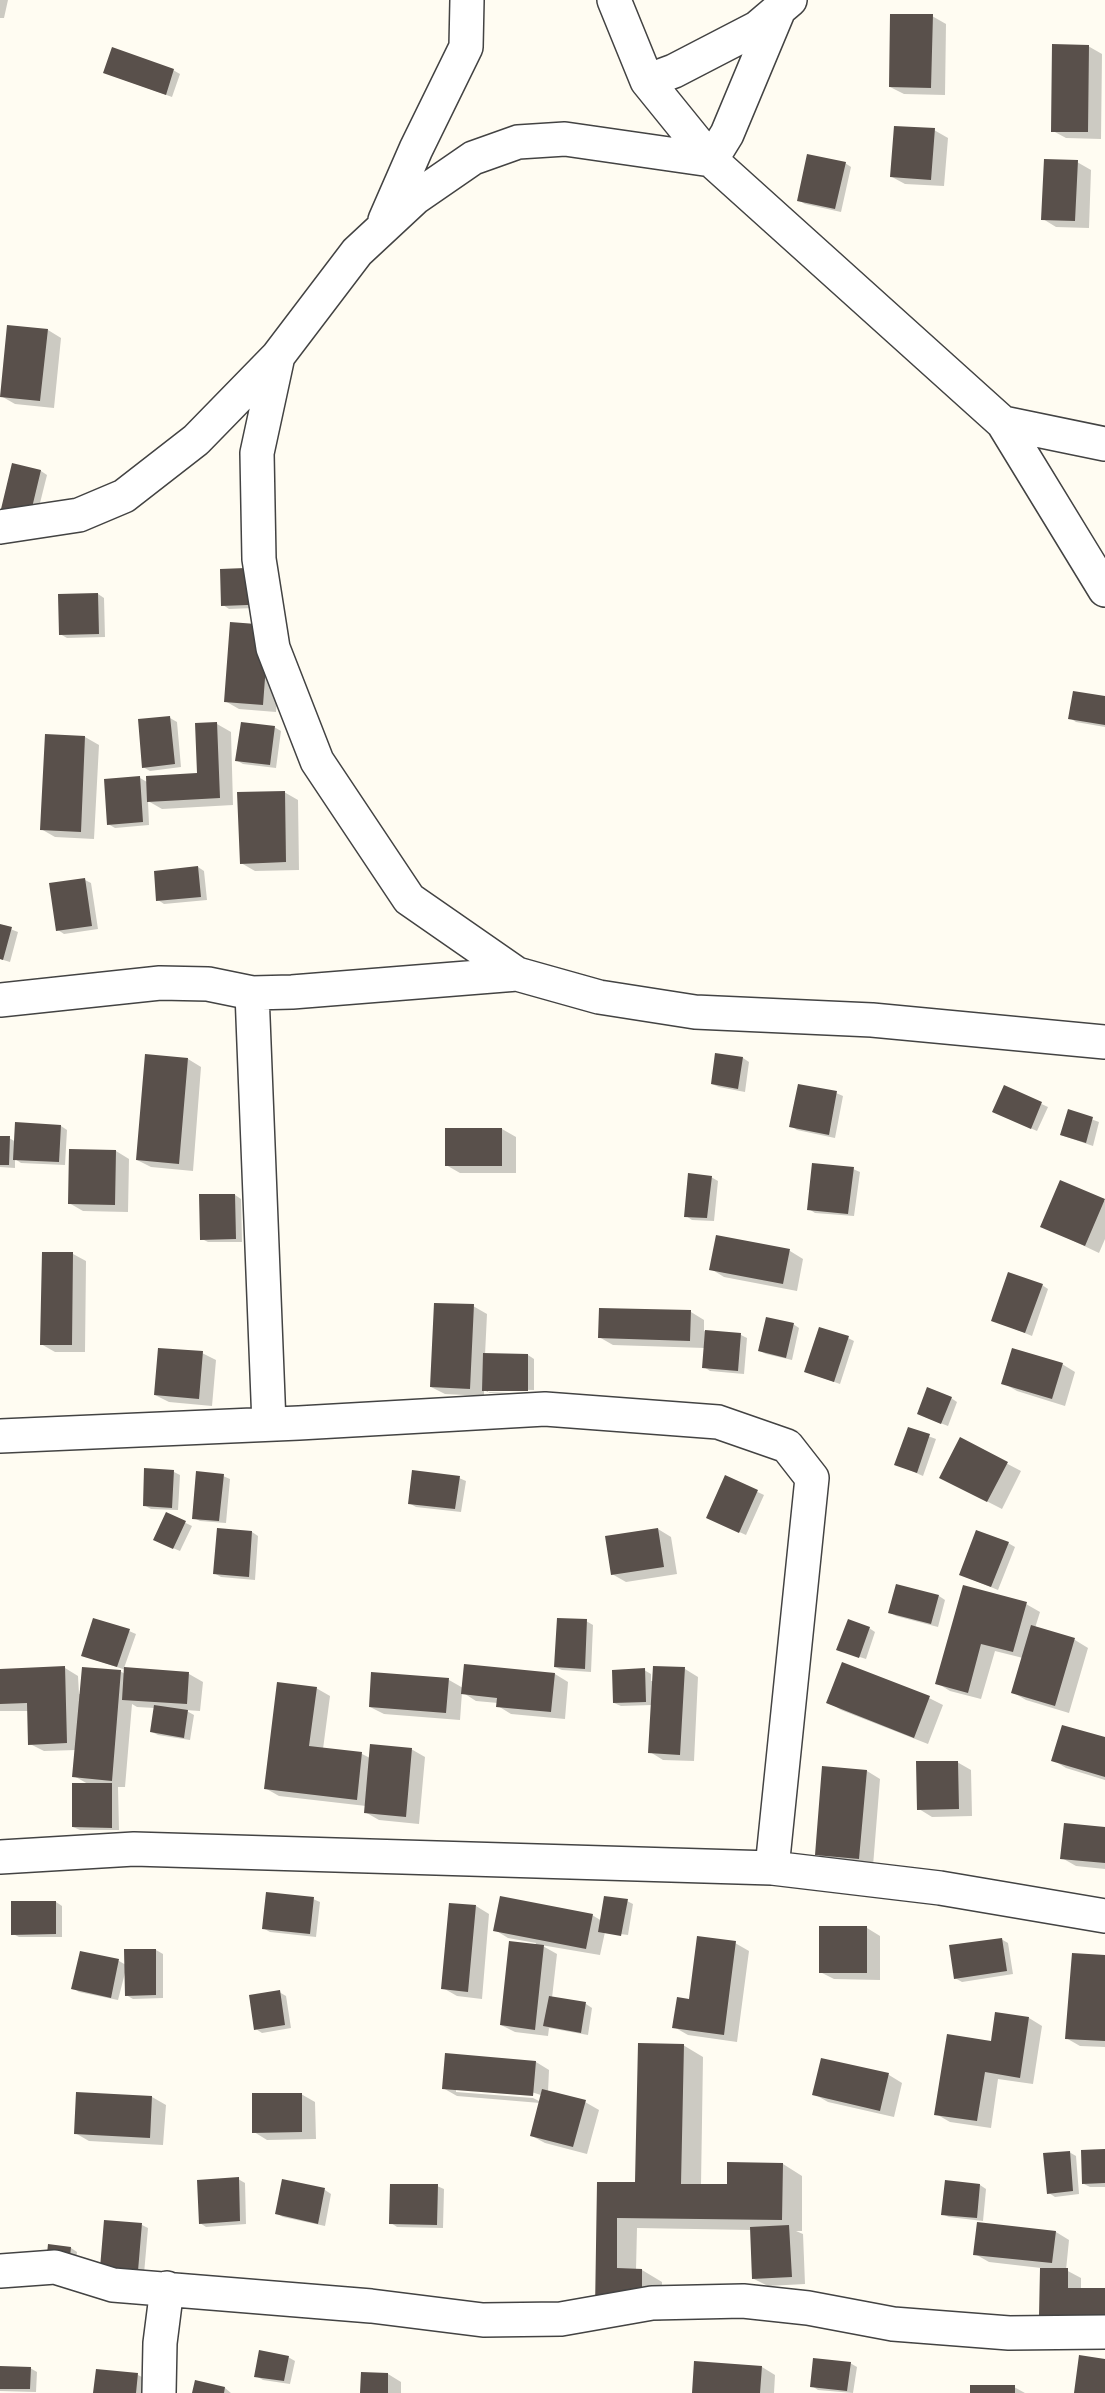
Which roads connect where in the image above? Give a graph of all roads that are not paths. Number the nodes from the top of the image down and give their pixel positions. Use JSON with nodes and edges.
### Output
{"nodes":[{"id":1,"x":467,"y":0,"type":"edge"},
{"id":2,"x":614,"y":0,"type":"edge"},
{"id":3,"x":784,"y":5,"type":"edge"},
{"id":4,"x":647,"y":81,"type":"junction"},
{"id":5,"x":711,"y":160,"type":"junction"},
{"id":6,"x":382,"y":229,"type":"junction"},
{"id":7,"x":278,"y":356,"type":"junction"},
{"id":8,"x":1003,"y":423,"type":"junction"},
{"id":9,"x":1105,"y":444,"type":"edge"},
{"id":10,"x":0,"y":527,"type":"edge"},
{"id":11,"x":1105,"y":590,"type":"edge"},
{"id":12,"x":517,"y":974,"type":"junction"},
{"id":13,"x":252,"y":993,"type":"junction"},
{"id":14,"x":0,"y":1000,"type":"edge"},
{"id":15,"x":1105,"y":1042,"type":"edge"},
{"id":16,"x":269,"y":1424,"type":"junction"},
{"id":17,"x":0,"y":1436,"type":"edge"},
{"id":18,"x":0,"y":1857,"type":"edge"},
{"id":19,"x":772,"y":1868,"type":"junction"},
{"id":20,"x":1105,"y":1916,"type":"edge"},
{"id":21,"x":0,"y":2271,"type":"edge"},
{"id":22,"x":167,"y":2288,"type":"junction"},
{"id":23,"x":1105,"y":2332,"type":"edge"},
{"id":24,"x":159,"y":2393,"type":"edge"}],
"edges":[{"from":1,"to":6,"type":"street"},
{"from":2,"to":4,"type":"street"},
{"from":3,"to":4,"type":"street"},
{"from":3,"to":5,"type":"street"},
{"from":4,"to":5,"type":"street"},
{"from":5,"to":6,"type":"street"},
{"from":5,"to":8,"type":"street"},
{"from":6,"to":7,"type":"street"},
{"from":7,"to":10,"type":"street"},
{"from":7,"to":12,"type":"street"},
{"from":8,"to":9,"type":"street"},
{"from":8,"to":11,"type":"street"},
{"from":12,"to":13,"type":"street"},
{"from":12,"to":15,"type":"street"},
{"from":13,"to":14,"type":"street"},
{"from":13,"to":16,"type":"street"},
{"from":16,"to":17,"type":"street"},
{"from":16,"to":19,"type":"street"},
{"from":18,"to":19,"type":"street"},
{"from":19,"to":20,"type":"street"},
{"from":21,"to":22,"type":"street"},
{"from":22,"to":23,"type":"street"},
{"from":22,"to":24,"type":"street"}]}
